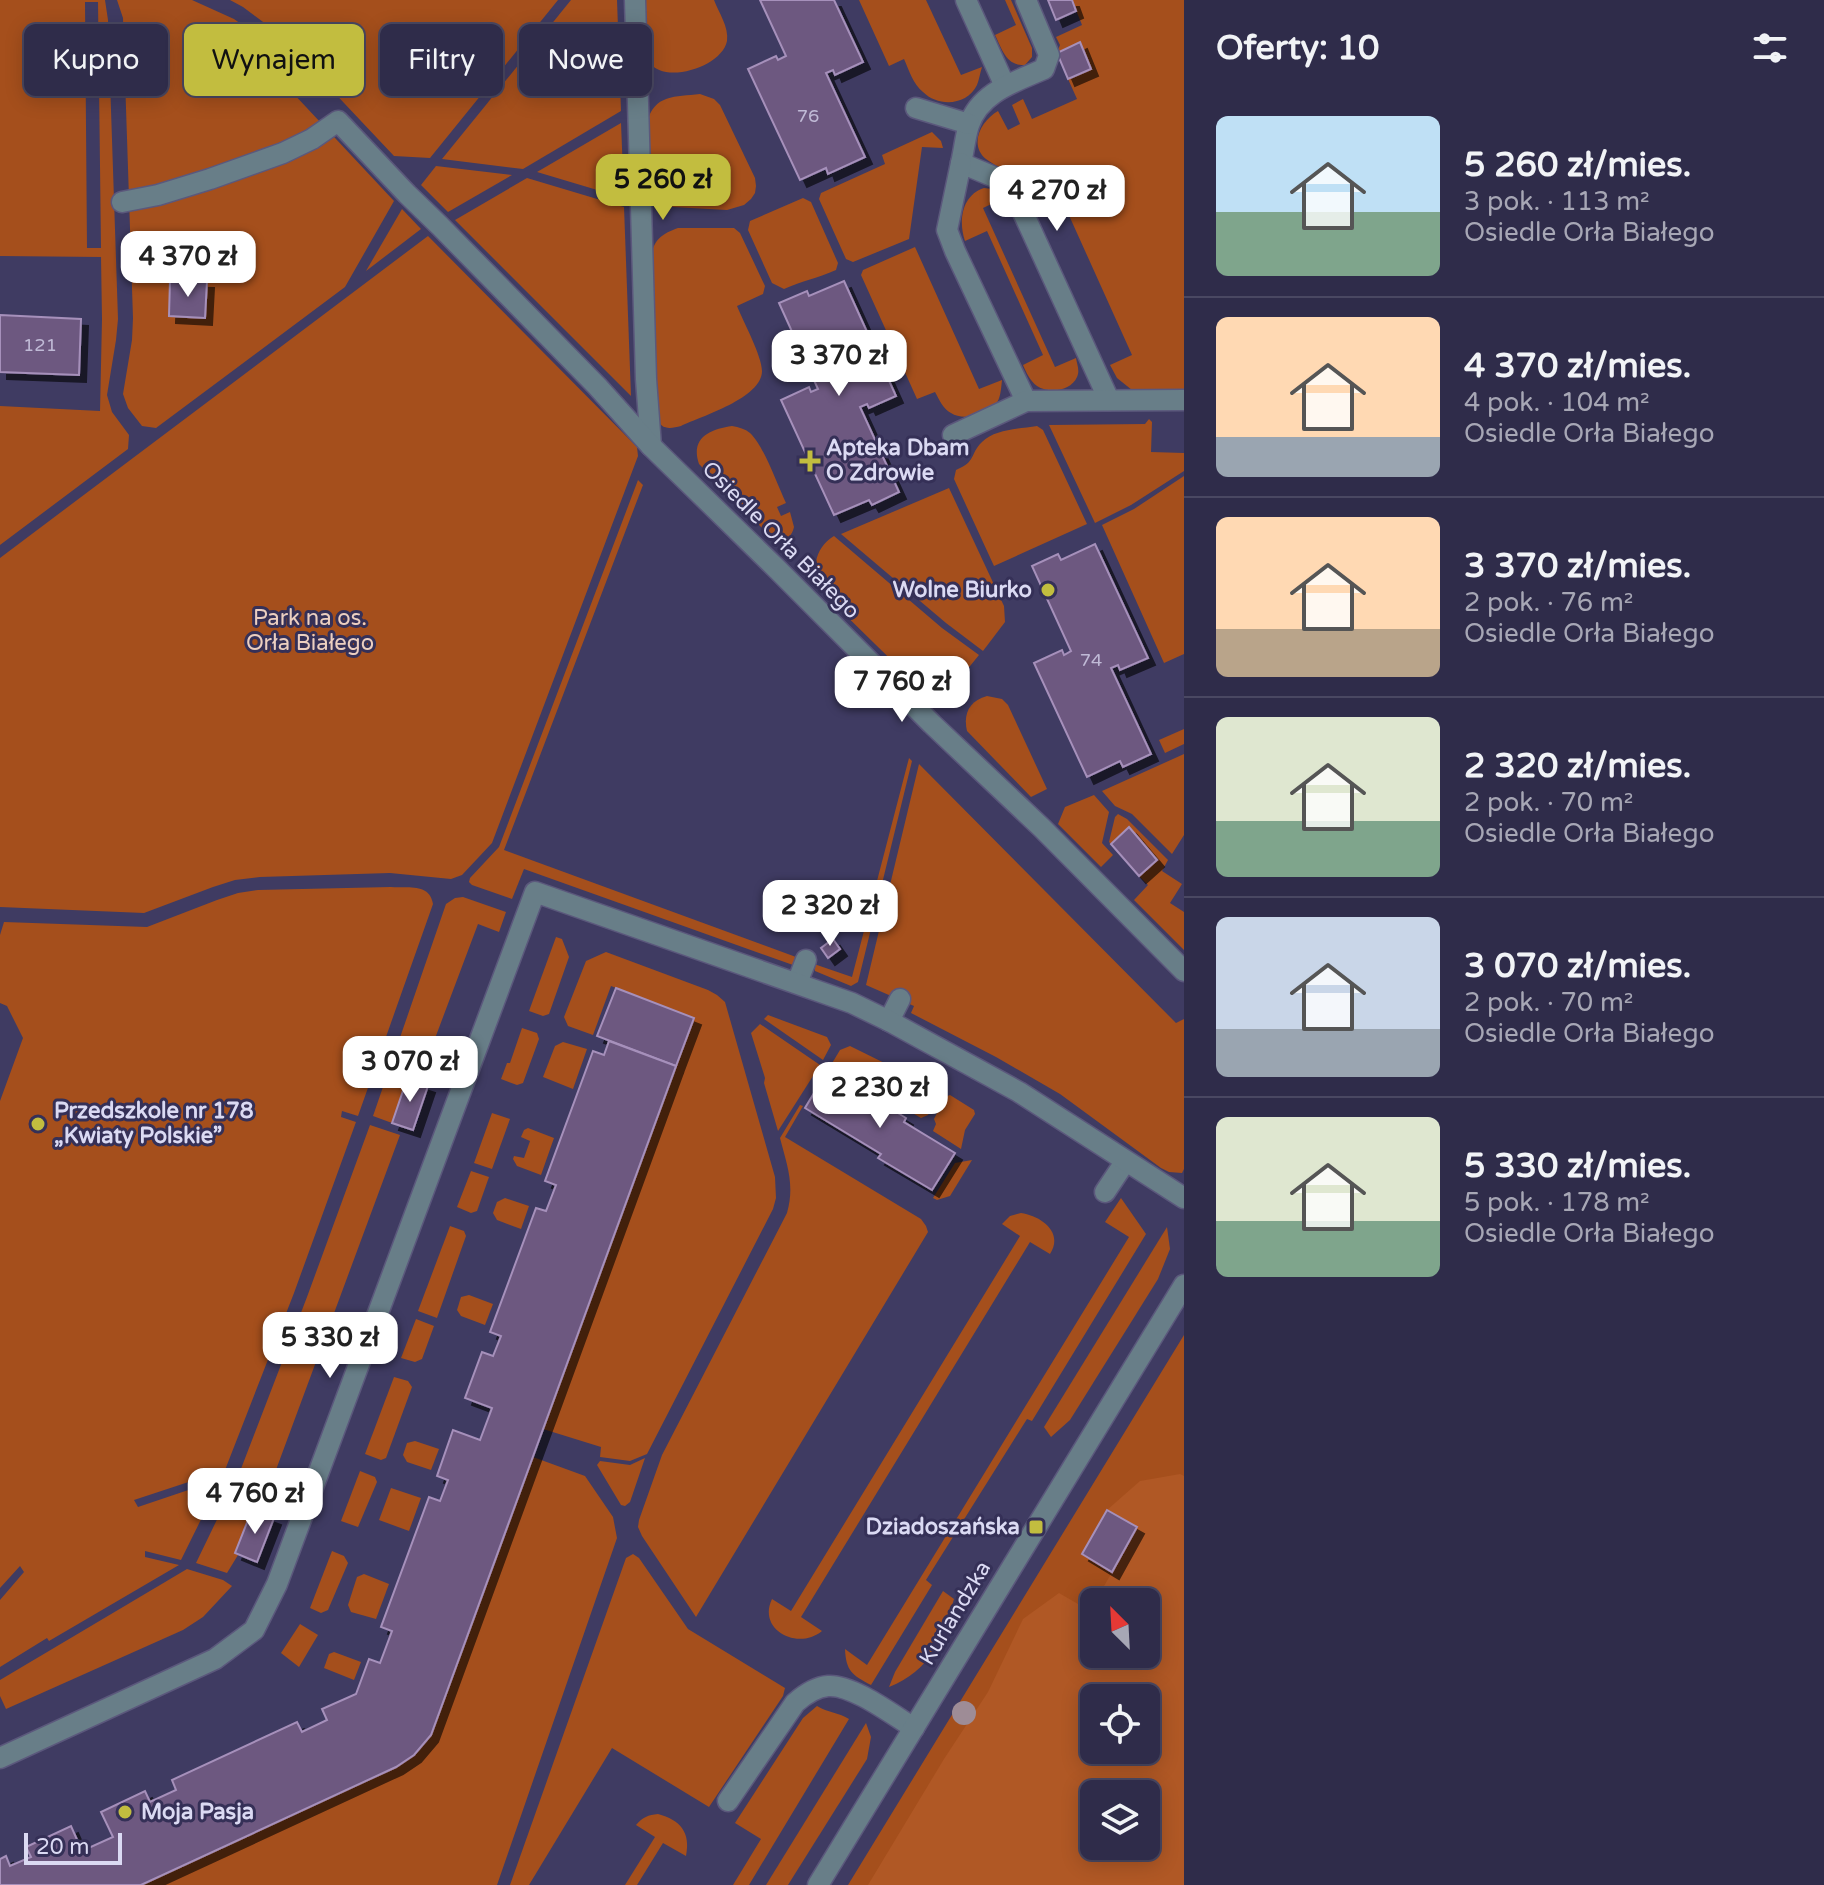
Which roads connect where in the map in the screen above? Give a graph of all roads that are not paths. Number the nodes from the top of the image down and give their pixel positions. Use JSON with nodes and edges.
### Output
{"nodes":[{"id":1,"x":635,"y":0,"type":"edge"},
{"id":2,"x":966,"y":0,"type":"edge"},
{"id":3,"x":1026,"y":0,"type":"edge"},
{"id":4,"x":1005,"y":86,"type":"junction"},
{"id":5,"x":916,"y":108,"type":"dead end"},
{"id":6,"x":969,"y":124,"type":"junction"},
{"id":7,"x":961,"y":163,"type":"junction"},
{"id":8,"x":122,"y":202,"type":"dead end"},
{"id":9,"x":1109,"y":400,"type":"junction"},
{"id":10,"x":1184,"y":400,"type":"edge"},
{"id":11,"x":1026,"y":401,"type":"junction"},
{"id":12,"x":953,"y":435,"type":"dead end"},
{"id":13,"x":651,"y":446,"type":"junction"},
{"id":14,"x":806,"y":960,"type":"dead end"},
{"id":15,"x":1184,"y":971,"type":"edge"},
{"id":16,"x":797,"y":983,"type":"junction"},
{"id":17,"x":900,"y":999,"type":"dead end"},
{"id":18,"x":889,"y":1021,"type":"junction"},
{"id":19,"x":1125,"y":1162,"type":"junction"},
{"id":20,"x":1105,"y":1192,"type":"dead end"},
{"id":21,"x":1184,"y":1198,"type":"edge"},
{"id":22,"x":1184,"y":1285,"type":"edge"},
{"id":23,"x":914,"y":1728,"type":"junction"},
{"id":24,"x":0,"y":1758,"type":"edge"},
{"id":25,"x":728,"y":1801,"type":"dead end"},
{"id":26,"x":818,"y":1885,"type":"edge"}],
"edges":[{"from":1,"to":13,"type":"street"},
{"from":2,"to":4,"type":"street"},
{"from":3,"to":4,"type":"street"},
{"from":4,"to":6,"type":"street"},
{"from":5,"to":6,"type":"street"},
{"from":6,"to":7,"type":"street"},
{"from":7,"to":9,"type":"street"},
{"from":7,"to":11,"type":"street"},
{"from":8,"to":13,"type":"street","name":"Osiedle Orła Białego"},
{"from":9,"to":10,"type":"street"},
{"from":9,"to":11,"type":"street"},
{"from":11,"to":12,"type":"street"},
{"from":13,"to":15,"type":"street","name":"Osiedle Orła Białego"},
{"from":14,"to":16,"type":"street"},
{"from":16,"to":18,"type":"street"},
{"from":16,"to":24,"type":"street"},
{"from":17,"to":18,"type":"street"},
{"from":18,"to":19,"type":"street"},
{"from":19,"to":20,"type":"street"},
{"from":19,"to":21,"type":"street"},
{"from":22,"to":23,"type":"street","name":"Kurlandzka"},
{"from":23,"to":25,"type":"street"},
{"from":23,"to":26,"type":"street","name":"Kurlandzka"}]}
